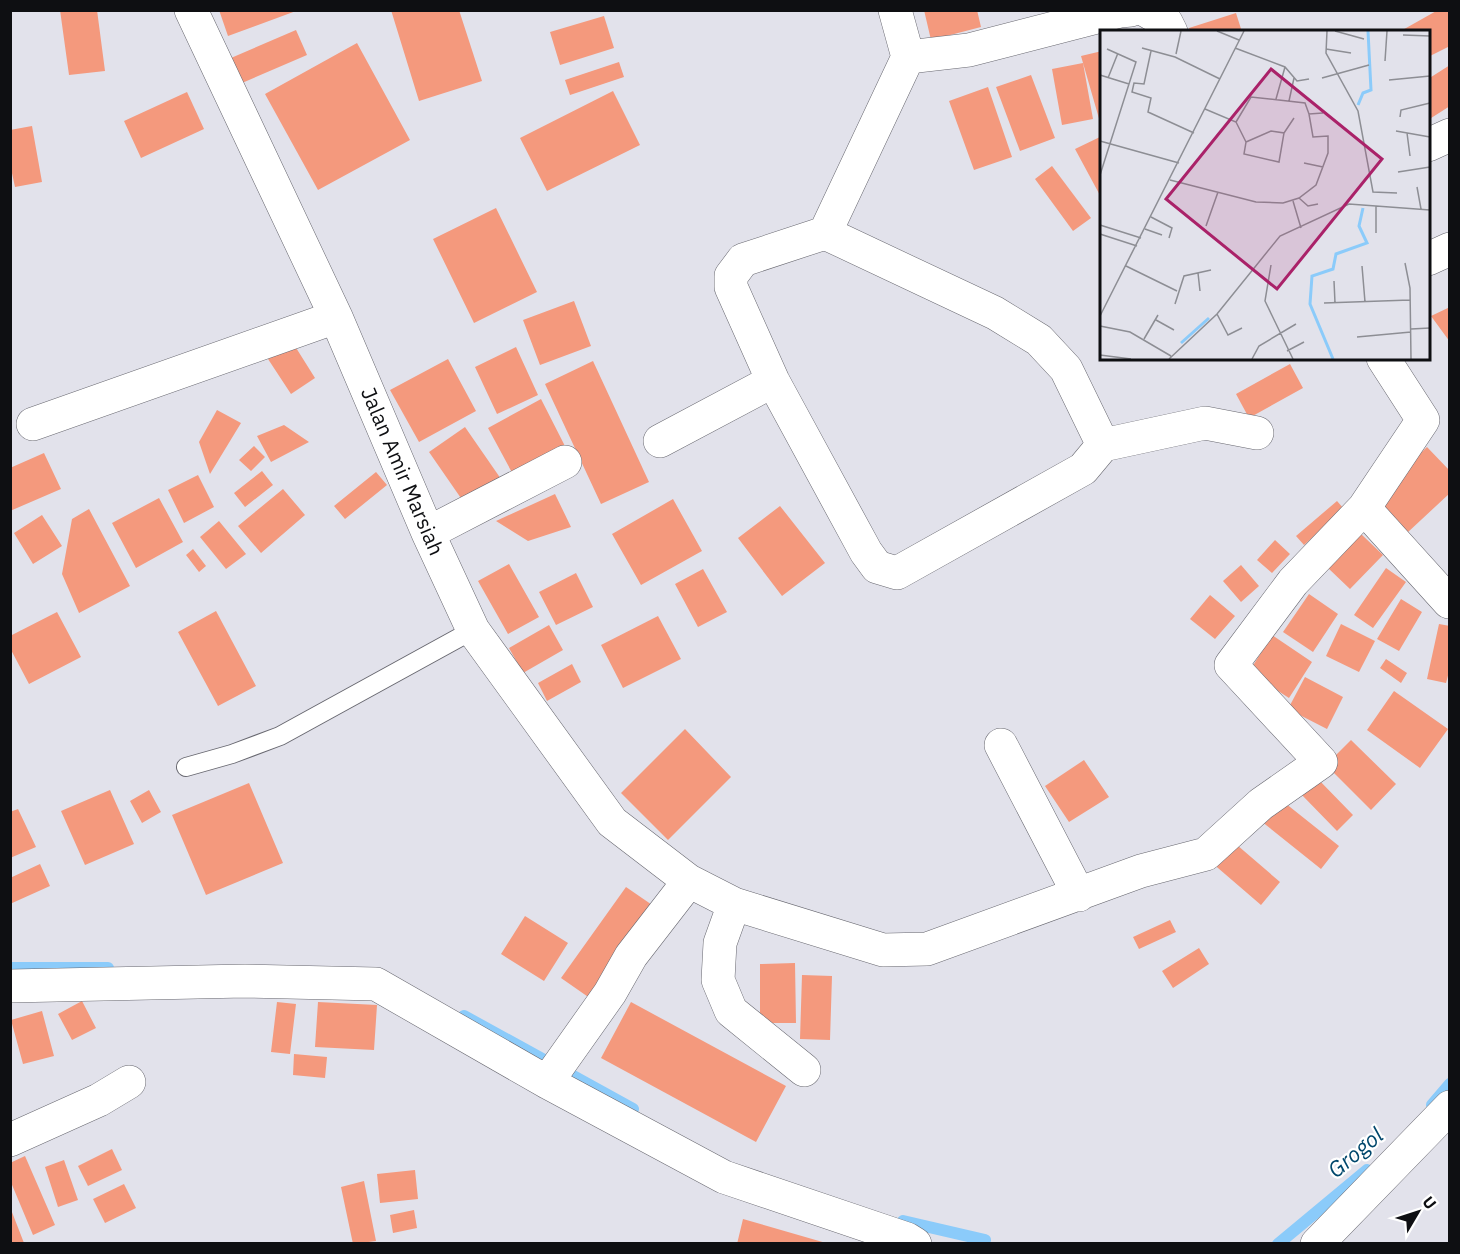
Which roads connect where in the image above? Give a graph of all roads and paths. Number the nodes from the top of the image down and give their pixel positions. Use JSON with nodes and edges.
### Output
{"nodes":[{"id":1,"x":191,"y":10,"type":"edge"},
{"id":2,"x":895,"y":10,"type":"edge"},
{"id":3,"x":1131,"y":10,"type":"edge"},
{"id":4,"x":1145,"y":10,"type":"edge"},
{"id":5,"x":1170,"y":30,"type":"edge"},
{"id":6,"x":908,"y":57,"type":"junction"},
{"id":7,"x":1449,"y":135,"type":"edge"},
{"id":8,"x":1430,"y":144,"type":"edge"},
{"id":9,"x":825,"y":233,"type":"junction"},
{"id":10,"x":1449,"y":249,"type":"edge"},
{"id":11,"x":1430,"y":259,"type":"edge"},
{"id":12,"x":336,"y":317,"type":"junction"},
{"id":13,"x":1384,"y":360,"type":"edge"},
{"id":14,"x":773,"y":381,"type":"junction"},
{"id":15,"x":33,"y":424,"type":"dead end"},
{"id":16,"x":1257,"y":433,"type":"dead end"},
{"id":17,"x":660,"y":441,"type":"dead end"},
{"id":18,"x":1103,"y":445,"type":"junction"},
{"id":19,"x":565,"y":462,"type":"dead end"},
{"id":20,"x":1364,"y":508,"type":"junction"},
{"id":21,"x":428,"y":533,"type":"junction"},
{"id":22,"x":1449,"y":602,"type":"edge"},
{"id":23,"x":473,"y":630,"type":"junction"},
{"id":24,"x":1001,"y":745,"type":"dead end"},
{"id":25,"x":186,"y":767,"type":"dead end"},
{"id":26,"x":689,"y":881,"type":"junction"},
{"id":27,"x":1079,"y":895,"type":"junction"},
{"id":28,"x":734,"y":904,"type":"junction"},
{"id":29,"x":10,"y":986,"type":"edge"},
{"id":30,"x":804,"y":1070,"type":"dead end"},
{"id":31,"x":548,"y":1082,"type":"junction"},
{"id":32,"x":129,"y":1083,"type":"dead end"},
{"id":33,"x":1449,"y":1107,"type":"edge"},
{"id":34,"x":10,"y":1140,"type":"edge"},
{"id":35,"x":915,"y":1244,"type":"edge"},
{"id":36,"x":1317,"y":1244,"type":"edge"}],
"edges":[{"from":1,"to":12,"type":"street","name":"Jalan Amir Marsiah"},
{"from":2,"to":6,"type":"street"},
{"from":3,"to":6,"type":"street"},
{"from":4,"to":5,"type":"street"},
{"from":6,"to":9,"type":"street"},
{"from":7,"to":8,"type":"street"},
{"from":9,"to":14,"type":"street"},
{"from":9,"to":18,"type":"street"},
{"from":10,"to":11,"type":"street"},
{"from":12,"to":15,"type":"street"},
{"from":12,"to":21,"type":"street","name":"Jalan Amir Marsiah"},
{"from":13,"to":20,"type":"street"},
{"from":14,"to":17,"type":"street"},
{"from":14,"to":18,"type":"street"},
{"from":16,"to":18,"type":"street"},
{"from":19,"to":21,"type":"street"},
{"from":20,"to":22,"type":"street"},
{"from":20,"to":27,"type":"street","name":"Jalan Amir Marsiah"},
{"from":21,"to":23,"type":"street","name":"Jalan Amir Marsiah"},
{"from":23,"to":25,"type":"lane"},
{"from":23,"to":26,"type":"street","name":"Jalan Amir Marsiah"},
{"from":24,"to":27,"type":"street"},
{"from":26,"to":28,"type":"street","name":"Jalan Amir Marsiah"},
{"from":26,"to":31,"type":"street"},
{"from":27,"to":28,"type":"street","name":"Jalan Amir Marsiah"},
{"from":28,"to":30,"type":"street"},
{"from":29,"to":31,"type":"street"},
{"from":31,"to":35,"type":"street"},
{"from":32,"to":34,"type":"street"},
{"from":33,"to":36,"type":"street"}]}
